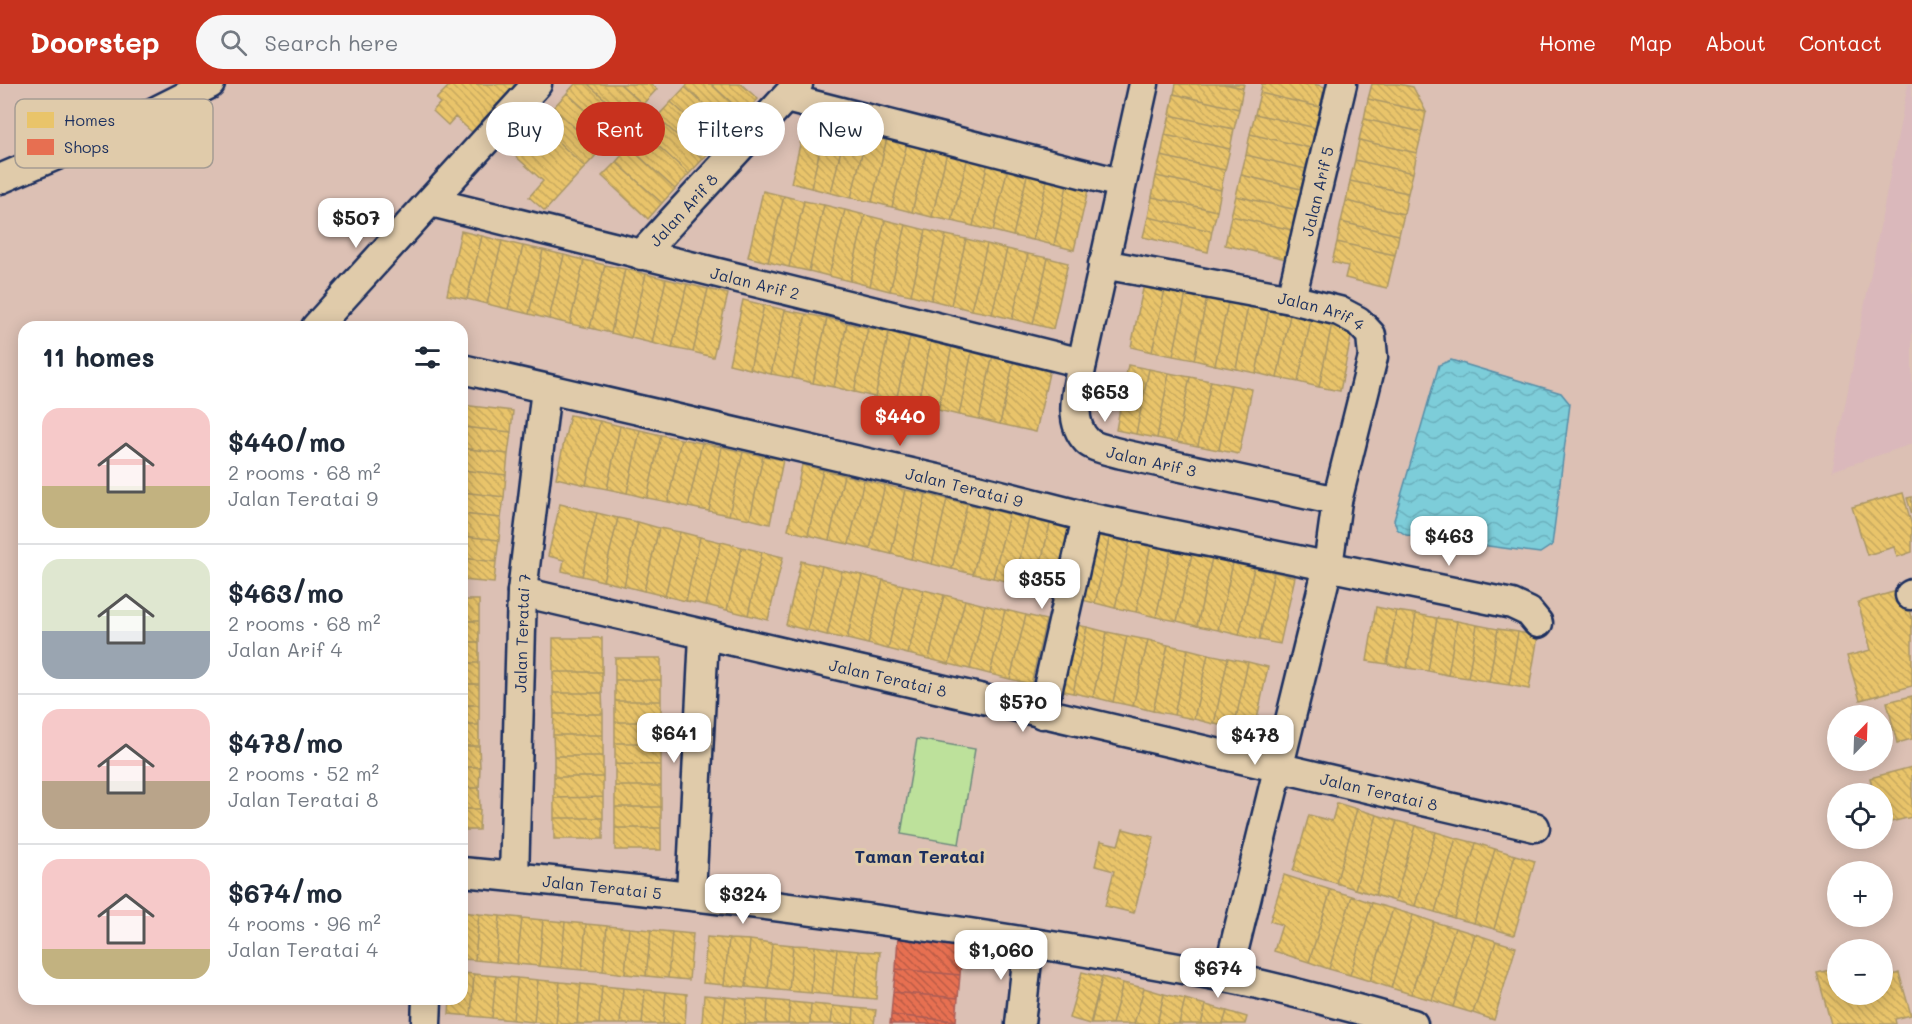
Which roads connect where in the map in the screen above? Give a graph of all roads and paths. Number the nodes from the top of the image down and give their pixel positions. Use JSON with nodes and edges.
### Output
{"nodes":[{"id":1,"x":210,"y":84,"type":"edge"},
{"id":2,"x":537,"y":84,"type":"edge"},
{"id":3,"x":1144,"y":84,"type":"edge"},
{"id":4,"x":1342,"y":84,"type":"edge"},
{"id":5,"x":792,"y":91,"type":"edge"},
{"id":6,"x":180,"y":99,"type":"edge"},
{"id":7,"x":26,"y":168,"type":"edge"},
{"id":8,"x":0,"y":179,"type":"edge"},
{"id":9,"x":1120,"y":183,"type":"junction"},
{"id":10,"x":430,"y":202,"type":"junction"},
{"id":11,"x":641,"y":255,"type":"junction"},
{"id":12,"x":1103,"y":264,"type":"junction"},
{"id":13,"x":1291,"y":299,"type":"junction"},
{"id":14,"x":321,"y":321,"type":"edge"},
{"id":15,"x":1082,"y":363,"type":"junction"},
{"id":16,"x":468,"y":370,"type":"edge"},
{"id":17,"x":546,"y":389,"type":"junction"},
{"id":18,"x":1337,"y":501,"type":"junction"},
{"id":19,"x":1087,"y":517,"type":"junction"},
{"id":20,"x":1328,"y":566,"type":"junction"},
{"id":21,"x":522,"y":592,"type":"junction"},
{"id":22,"x":1538,"y":623,"type":"dead end"},
{"id":23,"x":704,"y":636,"type":"junction"},
{"id":24,"x":1042,"y":714,"type":"junction"},
{"id":25,"x":1279,"y":768,"type":"junction"},
{"id":26,"x":1535,"y":827,"type":"dead end"},
{"id":27,"x":468,"y":873,"type":"edge"},
{"id":28,"x":514,"y":877,"type":"junction"},
{"id":29,"x":691,"y":894,"type":"junction"},
{"id":30,"x":1029,"y":943,"type":"junction"},
{"id":31,"x":1227,"y":977,"type":"junction"},
{"id":32,"x":427,"y":1005,"type":"edge"},
{"id":33,"x":426,"y":1024,"type":"edge"},
{"id":34,"x":1020,"y":1024,"type":"edge"},
{"id":35,"x":1413,"y":1024,"type":"edge"}],
"edges":[{"from":1,"to":6,"type":"street"},
{"from":2,"to":10,"type":"street"},
{"from":3,"to":9,"type":"street","name":"Jalan Arif 3"},
{"from":4,"to":13,"type":"street","name":"Jalan Arif 5"},
{"from":5,"to":9,"type":"street"},
{"from":5,"to":11,"type":"street","name":"Jalan Arif 8"},
{"from":7,"to":8,"type":"street"},
{"from":9,"to":12,"type":"street","name":"Jalan Arif 3"},
{"from":10,"to":11,"type":"street","name":"Jalan Arif 2"},
{"from":10,"to":14,"type":"street"},
{"from":11,"to":15,"type":"street","name":"Jalan Arif 2"},
{"from":12,"to":13,"type":"street","name":"Jalan Arif 4"},
{"from":12,"to":15,"type":"street","name":"Jalan Arif 3"},
{"from":13,"to":18,"type":"street","name":"Jalan Arif 4"},
{"from":15,"to":18,"type":"street","name":"Jalan Arif 3"},
{"from":16,"to":17,"type":"street","name":"Jalan Teratai 9"},
{"from":17,"to":19,"type":"street","name":"Jalan Teratai 9"},
{"from":17,"to":21,"type":"street","name":"Jalan Teratai 7"},
{"from":18,"to":20,"type":"street","name":"Jalan Arif 4"},
{"from":19,"to":20,"type":"street","name":"Jalan Teratai 9"},
{"from":19,"to":24,"type":"street"},
{"from":20,"to":22,"type":"street","name":"Jalan Teratai 9"},
{"from":20,"to":25,"type":"street","name":"Jalan Arif 4"},
{"from":21,"to":23,"type":"street","name":"Jalan Teratai 8"},
{"from":21,"to":28,"type":"street","name":"Jalan Teratai 7"},
{"from":23,"to":24,"type":"street","name":"Jalan Teratai 8"},
{"from":23,"to":29,"type":"street"},
{"from":24,"to":25,"type":"street","name":"Jalan Teratai 8"},
{"from":25,"to":26,"type":"street","name":"Jalan Teratai 8"},
{"from":25,"to":31,"type":"street","name":"Jalan Arif 4"},
{"from":27,"to":28,"type":"street","name":"Jalan Teratai 5"},
{"from":28,"to":29,"type":"street","name":"Jalan Teratai 5"},
{"from":29,"to":30,"type":"street","name":"Jalan Teratai 5"},
{"from":30,"to":31,"type":"street","name":"Jalan Teratai 5"},
{"from":30,"to":34,"type":"street"},
{"from":31,"to":35,"type":"street","name":"Jalan Teratai 5"},
{"from":32,"to":33,"type":"street"}]}
